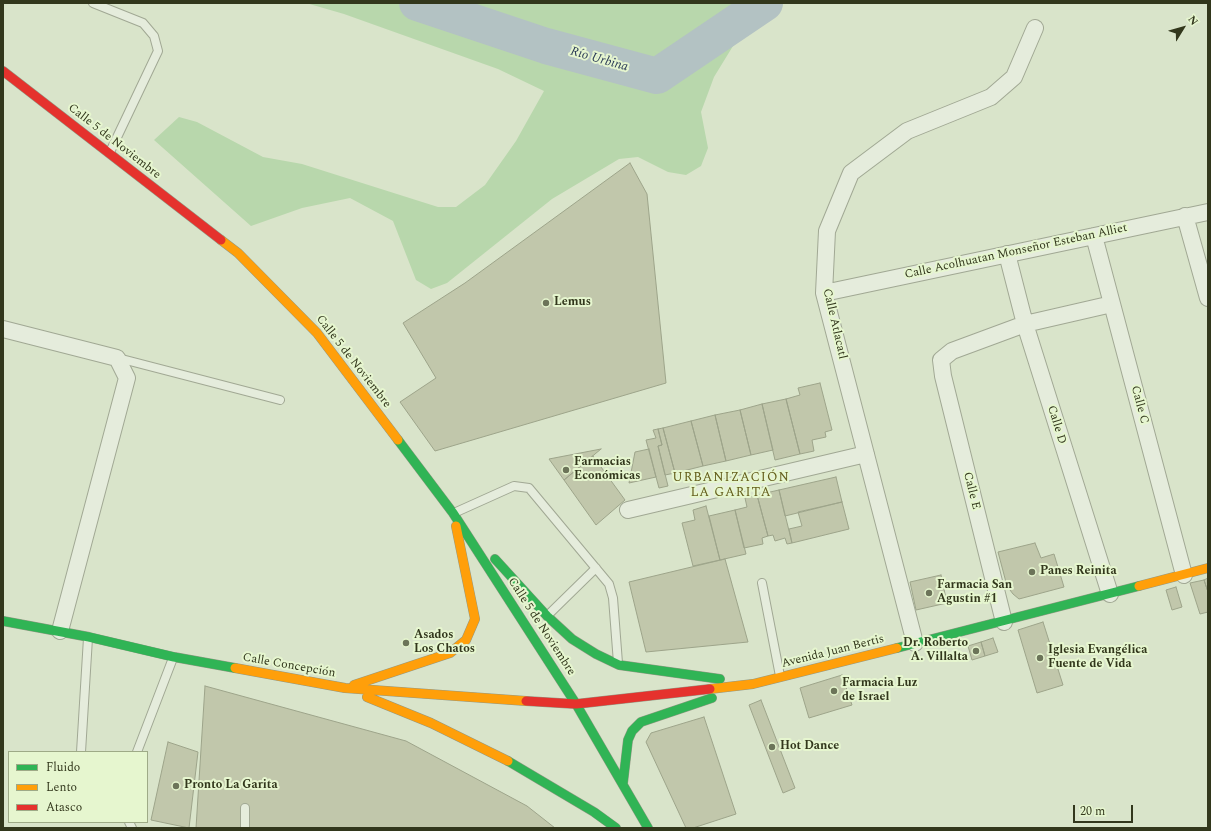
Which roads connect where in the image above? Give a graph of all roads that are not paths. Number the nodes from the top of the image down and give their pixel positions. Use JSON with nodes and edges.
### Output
{"nodes":[{"id":1,"x":93,"y":3,"type":"edge"},
{"id":2,"x":1035,"y":28,"type":"dead end"},
{"id":3,"x":3,"y":71,"type":"edge"},
{"id":4,"x":109,"y":153,"type":"junction"},
{"id":5,"x":1208,"y":212,"type":"edge"},
{"id":6,"x":1185,"y":216,"type":"junction"},
{"id":7,"x":1094,"y":236,"type":"junction"},
{"id":8,"x":1007,"y":254,"type":"junction"},
{"id":9,"x":824,"y":293,"type":"junction"},
{"id":10,"x":1208,"y":298,"type":"edge"},
{"id":11,"x":1112,"y":304,"type":"junction"},
{"id":12,"x":1025,"y":324,"type":"junction"},
{"id":13,"x":3,"y":329,"type":"edge"},
{"id":14,"x":117,"y":358,"type":"junction"},
{"id":15,"x":280,"y":400,"type":"dead end"},
{"id":16,"x":866,"y":454,"type":"junction"},
{"id":17,"x":628,"y":510,"type":"dead end"},
{"id":18,"x":453,"y":513,"type":"junction"},
{"id":19,"x":596,"y":568,"type":"junction"},
{"id":20,"x":1208,"y":568,"type":"edge"},
{"id":21,"x":1184,"y":575,"type":"junction"},
{"id":22,"x":762,"y":583,"type":"dead end"},
{"id":23,"x":1110,"y":594,"type":"junction"},
{"id":24,"x":547,"y":616,"type":"junction"},
{"id":25,"x":3,"y":620,"type":"edge"},
{"id":26,"x":1004,"y":622,"type":"junction"},
{"id":27,"x":60,"y":631,"type":"junction"},
{"id":28,"x":89,"y":637,"type":"junction"},
{"id":29,"x":915,"y":643,"type":"junction"},
{"id":30,"x":174,"y":657,"type":"junction"},
{"id":31,"x":619,"y":665,"type":"junction"},
{"id":32,"x":780,"y":677,"type":"junction"},
{"id":33,"x":753,"y":684,"type":"junction"},
{"id":34,"x":346,"y":688,"type":"junction"},
{"id":35,"x":576,"y":704,"type":"junction"},
{"id":36,"x":81,"y":751,"type":"edge"},
{"id":37,"x":137,"y":751,"type":"edge"},
{"id":38,"x":623,"y":783,"type":"junction"},
{"id":39,"x":245,"y":808,"type":"dead end"},
{"id":40,"x":244,"y":828,"type":"edge"},
{"id":41,"x":616,"y":828,"type":"edge"},
{"id":42,"x":648,"y":828,"type":"edge"}],
"edges":[{"from":1,"to":4,"type":"lane"},
{"from":2,"to":9,"type":"street","name":"Calle Atlacatl"},
{"from":3,"to":4,"type":"main road","name":"Calle 5 de Noviembre"},
{"from":4,"to":18,"type":"main road","name":"Calle 5 de Noviembre"},
{"from":5,"to":6,"type":"street","name":"Calle Acolhuatan Monseñor Esteban Alliet"},
{"from":6,"to":7,"type":"street","name":"Calle Acolhuatan Monseñor Esteban Alliet"},
{"from":6,"to":10,"type":"street"},
{"from":7,"to":8,"type":"street","name":"Calle Acolhuatan Monseñor Esteban Alliet"},
{"from":7,"to":11,"type":"street","name":"Calle C"},
{"from":8,"to":9,"type":"street","name":"Calle Acolhuatan Monseñor Esteban Alliet"},
{"from":8,"to":12,"type":"street","name":"Calle D"},
{"from":9,"to":16,"type":"street","name":"Calle Atlacatl"},
{"from":11,"to":12,"type":"street"},
{"from":11,"to":21,"type":"street","name":"Calle C"},
{"from":12,"to":23,"type":"street","name":"Calle D"},
{"from":12,"to":26,"type":"street","name":"Calle E"},
{"from":13,"to":14,"type":"street"},
{"from":14,"to":15,"type":"lane"},
{"from":14,"to":27,"type":"street"},
{"from":16,"to":17,"type":"street"},
{"from":16,"to":29,"type":"street","name":"Calle Atlacatl"},
{"from":18,"to":19,"type":"lane"},
{"from":18,"to":24,"type":"main road"},
{"from":18,"to":34,"type":"main road"},
{"from":18,"to":35,"type":"main road","name":"Calle 5 de Noviembre"},
{"from":19,"to":24,"type":"lane"},
{"from":19,"to":31,"type":"lane"},
{"from":20,"to":21,"type":"main road","name":"Avenida Juan Bertis"},
{"from":21,"to":23,"type":"main road","name":"Avenida Juan Bertis"},
{"from":22,"to":32,"type":"lane"},
{"from":23,"to":26,"type":"main road","name":"Avenida Juan Bertis"},
{"from":24,"to":31,"type":"main road"},
{"from":25,"to":27,"type":"main road","name":"Calle Concepción"},
{"from":26,"to":29,"type":"main road","name":"Avenida Juan Bertis"},
{"from":27,"to":28,"type":"main road","name":"Calle Concepción"},
{"from":28,"to":30,"type":"main road","name":"Calle Concepción"},
{"from":28,"to":36,"type":"lane"},
{"from":29,"to":32,"type":"main road","name":"Avenida Juan Bertis"},
{"from":30,"to":34,"type":"main road","name":"Calle Concepción"},
{"from":30,"to":37,"type":"lane"},
{"from":31,"to":33,"type":"main road"},
{"from":32,"to":33,"type":"main road","name":"Avenida Juan Bertis"},
{"from":33,"to":35,"type":"main road","name":"Avenida Juan Bertis"},
{"from":33,"to":38,"type":"main road"},
{"from":34,"to":35,"type":"main road","name":"Calle Concepción"},
{"from":34,"to":41,"type":"main road"},
{"from":35,"to":38,"type":"main road","name":"Calle 5 de Noviembre"},
{"from":38,"to":42,"type":"main road","name":"Calle 5 de Noviembre"},
{"from":39,"to":40,"type":"lane"}]}
